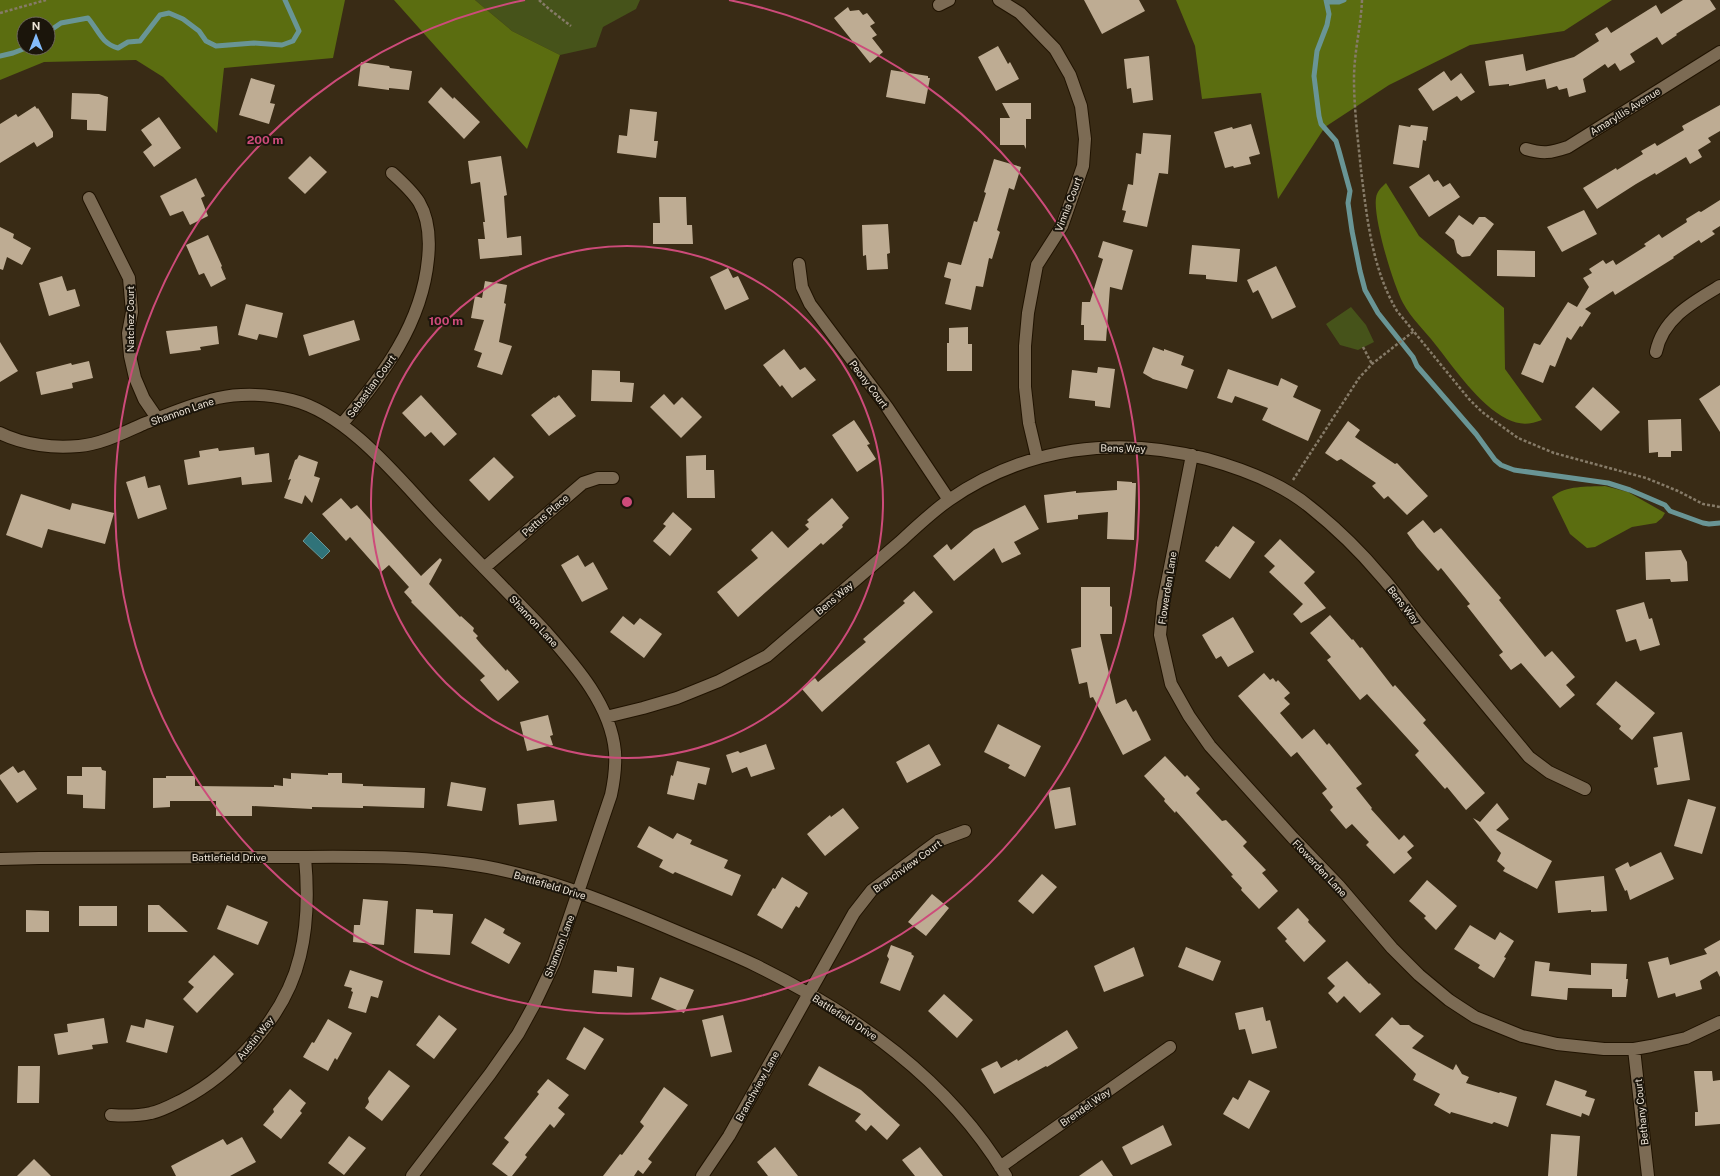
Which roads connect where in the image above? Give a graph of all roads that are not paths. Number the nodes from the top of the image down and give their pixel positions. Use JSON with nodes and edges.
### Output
{"nodes":[{"id":1,"x":999,"y":0,"type":"edge"},
{"id":2,"x":1720,"y":52,"type":"edge"},
{"id":3,"x":1526,"y":149,"type":"dead end"},
{"id":4,"x":392,"y":173,"type":"dead end"},
{"id":5,"x":88,"y":198,"type":"dead end"},
{"id":6,"x":799,"y":264,"type":"dead end"},
{"id":7,"x":1720,"y":286,"type":"edge"},
{"id":8,"x":1656,"y":352,"type":"dead end"},
{"id":9,"x":157,"y":418,"type":"junction"},
{"id":10,"x":342,"y":424,"type":"junction"},
{"id":11,"x":0,"y":433,"type":"edge"},
{"id":12,"x":1192,"y":455,"type":"junction"},
{"id":13,"x":1037,"y":457,"type":"junction"},
{"id":14,"x":613,"y":478,"type":"dead end"},
{"id":15,"x":949,"y":500,"type":"junction"},
{"id":16,"x":484,"y":568,"type":"junction"},
{"id":17,"x":606,"y":717,"type":"junction"},
{"id":18,"x":1585,"y":789,"type":"dead end"},
{"id":19,"x":965,"y":830,"type":"dead end"},
{"id":20,"x":306,"y":857,"type":"junction"},
{"id":21,"x":0,"y":859,"type":"edge"},
{"id":22,"x":578,"y":893,"type":"junction"},
{"id":23,"x":809,"y":994,"type":"junction"},
{"id":24,"x":1720,"y":1022,"type":"edge"},
{"id":25,"x":1170,"y":1047,"type":"dead end"},
{"id":26,"x":1634,"y":1049,"type":"junction"},
{"id":27,"x":112,"y":1115,"type":"dead end"},
{"id":28,"x":1003,"y":1171,"type":"edge"},
{"id":29,"x":412,"y":1176,"type":"edge"},
{"id":30,"x":702,"y":1176,"type":"edge"},
{"id":31,"x":1648,"y":1176,"type":"edge"}],
"edges":[{"from":1,"to":13,"type":"street","name":"Vinnia Court"},
{"from":2,"to":3,"type":"street","name":"Amaryllis Avenue"},
{"from":4,"to":10,"type":"street","name":"Sebastian Court"},
{"from":5,"to":9,"type":"street","name":"Natchez Court"},
{"from":6,"to":15,"type":"street","name":"Peony Court"},
{"from":7,"to":8,"type":"street"},
{"from":9,"to":10,"type":"street","name":"Shannon Lane"},
{"from":9,"to":11,"type":"street","name":"Shannon Lane"},
{"from":10,"to":16,"type":"street","name":"Shannon Lane"},
{"from":12,"to":13,"type":"street","name":"Bens Way"},
{"from":12,"to":18,"type":"street","name":"Bens Way"},
{"from":12,"to":26,"type":"street","name":"Flowerden Lane"},
{"from":13,"to":15,"type":"street","name":"Bens Way"},
{"from":14,"to":16,"type":"street","name":"Pettus Place"},
{"from":15,"to":17,"type":"street","name":"Bens Way"},
{"from":16,"to":17,"type":"street","name":"Shannon Lane"},
{"from":17,"to":22,"type":"street","name":"Shannon Lane"},
{"from":19,"to":23,"type":"street","name":"Branchview Court"},
{"from":20,"to":21,"type":"street","name":"Battlefield Drive"},
{"from":20,"to":22,"type":"street","name":"Battlefield Drive"},
{"from":20,"to":27,"type":"street","name":"Austin Way"},
{"from":22,"to":23,"type":"street","name":"Battlefield Drive"},
{"from":22,"to":29,"type":"street","name":"Shannon Lane"},
{"from":23,"to":28,"type":"street","name":"Battlefield Drive"},
{"from":23,"to":30,"type":"street","name":"Branchview Lane"},
{"from":24,"to":26,"type":"street","name":"Flowerden Lane"},
{"from":25,"to":28,"type":"street","name":"Brendel Way"},
{"from":26,"to":31,"type":"street","name":"Bethany Court"}]}
